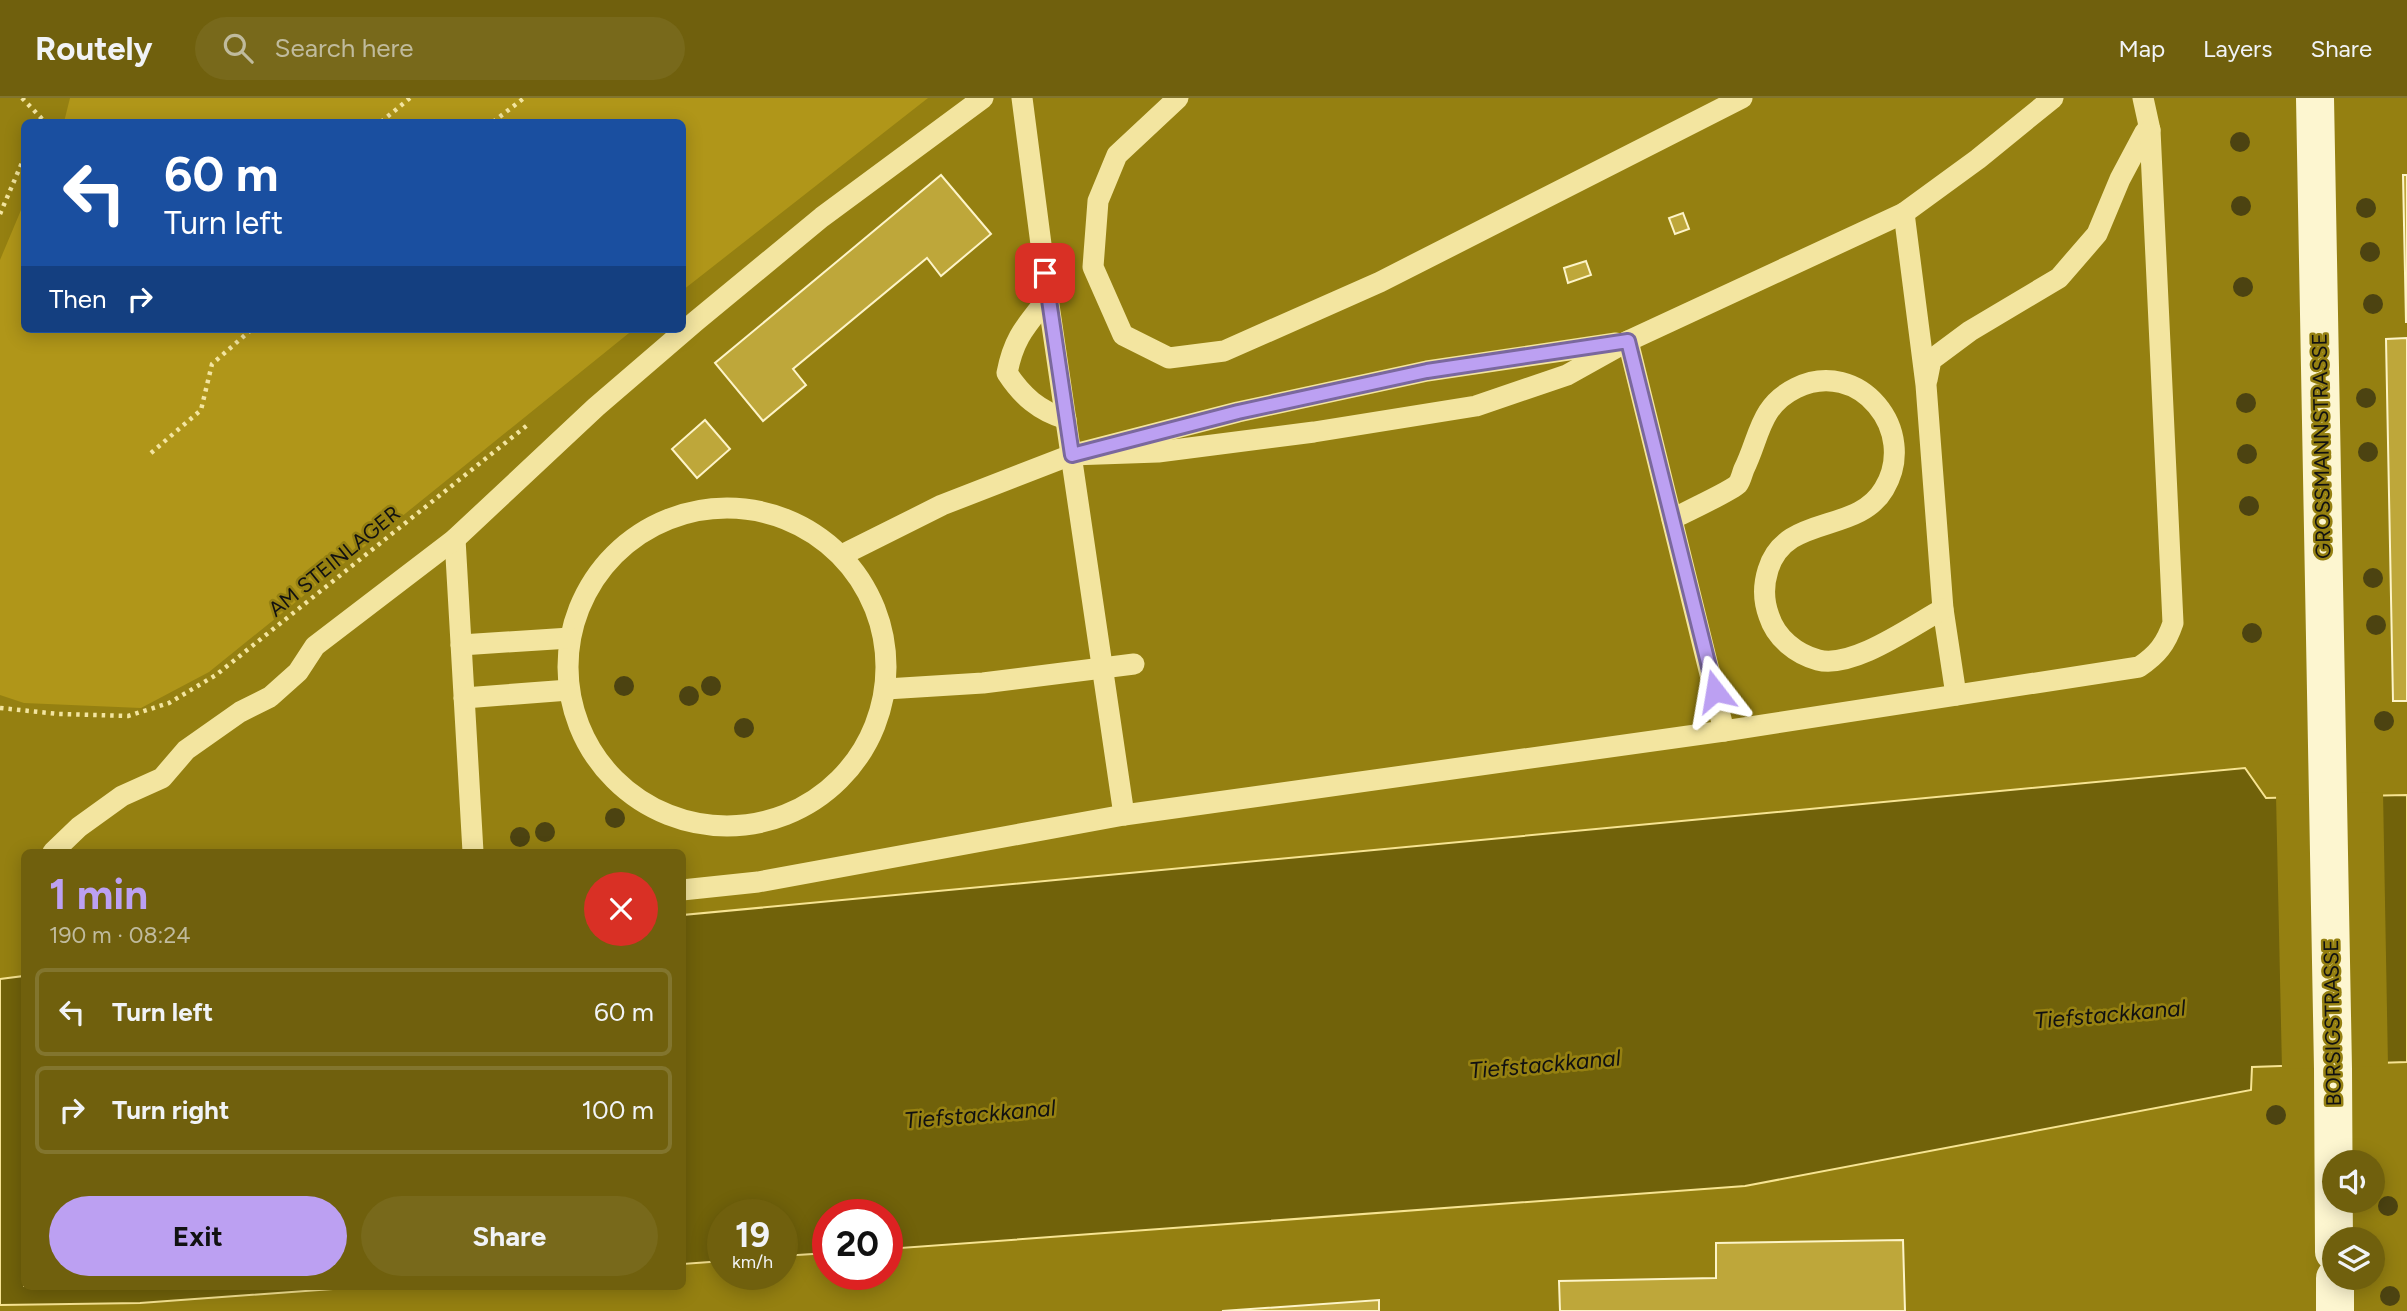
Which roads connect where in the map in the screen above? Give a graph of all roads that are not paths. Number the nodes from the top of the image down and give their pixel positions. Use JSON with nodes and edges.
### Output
{"nodes":[{"id":1,"x":983,"y":98,"type":"edge"},
{"id":2,"x":1022,"y":98,"type":"edge"},
{"id":3,"x":1178,"y":98,"type":"edge"},
{"id":4,"x":1742,"y":98,"type":"edge"},
{"id":5,"x":2053,"y":98,"type":"edge"},
{"id":6,"x":2143,"y":98,"type":"edge"},
{"id":7,"x":2315,"y":98,"type":"edge"},
{"id":8,"x":2150,"y":131,"type":"junction"},
{"id":9,"x":1904,"y":213,"type":"junction"},
{"id":10,"x":1048,"y":298,"type":"junction"},
{"id":11,"x":686,"y":330,"type":"edge"},
{"id":12,"x":682,"y":333,"type":"edge"},
{"id":13,"x":1628,"y":341,"type":"junction"},
{"id":14,"x":1926,"y":386,"type":"junction"},
{"id":15,"x":1066,"y":419,"type":"junction"},
{"id":16,"x":1072,"y":455,"type":"junction"},
{"id":17,"x":1672,"y":519,"type":"junction"},
{"id":18,"x":455,"y":539,"type":"junction"},
{"id":19,"x":842,"y":555,"type":"junction"},
{"id":20,"x":1943,"y":609,"type":"junction"},
{"id":21,"x":570,"y":638,"type":"junction"},
{"id":22,"x":461,"y":645,"type":"junction"},
{"id":23,"x":1134,"y":664,"type":"dead end"},
{"id":24,"x":1102,"y":668,"type":"junction"},
{"id":25,"x":886,"y":689,"type":"junction"},
{"id":26,"x":569,"y":690,"type":"junction"},
{"id":27,"x":1956,"y":695,"type":"junction"},
{"id":28,"x":464,"y":698,"type":"junction"},
{"id":29,"x":1724,"y":731,"type":"junction"},
{"id":30,"x":2327,"y":793,"type":"joint"},
{"id":31,"x":1125,"y":815,"type":"junction"},
{"id":32,"x":56,"y":849,"type":"edge"},
{"id":33,"x":473,"y":849,"type":"edge"},
{"id":34,"x":686,"y":890,"type":"edge"},
{"id":35,"x":2334,"y":1227,"type":"edge"},
{"id":36,"x":2335,"y":1290,"type":"edge"},
{"id":37,"x":2335,"y":1311,"type":"edge"}],
"edges":[{"from":1,"to":11,"type":"lane"},
{"from":2,"to":10,"type":"lane"},
{"from":3,"to":4,"type":"lane"},
{"from":5,"to":9,"type":"lane"},
{"from":6,"to":8,"type":"lane"},
{"from":7,"to":30,"type":"main road","name":"GROSSMANNSTRASSE"},
{"from":8,"to":14,"type":"lane"},
{"from":8,"to":27,"type":"lane"},
{"from":9,"to":13,"type":"lane"},
{"from":9,"to":14,"type":"lane"},
{"from":10,"to":15,"type":"lane"},
{"from":10,"to":15,"type":"lane"},
{"from":12,"to":18,"type":"lane"},
{"from":13,"to":16,"type":"lane"},
{"from":13,"to":16,"type":"lane"},
{"from":13,"to":17,"type":"lane"},
{"from":14,"to":20,"type":"lane"},
{"from":15,"to":16,"type":"lane"},
{"from":16,"to":19,"type":"lane"},
{"from":16,"to":24,"type":"lane"},
{"from":17,"to":20,"type":"lane"},
{"from":17,"to":29,"type":"lane"},
{"from":18,"to":22,"type":"lane"},
{"from":18,"to":32,"type":"lane"},
{"from":19,"to":21,"type":"lane"},
{"from":19,"to":25,"type":"lane"},
{"from":20,"to":27,"type":"lane"},
{"from":21,"to":22,"type":"lane"},
{"from":21,"to":26,"type":"lane"},
{"from":22,"to":28,"type":"lane"},
{"from":23,"to":24,"type":"lane"},
{"from":24,"to":25,"type":"lane"},
{"from":24,"to":31,"type":"lane"},
{"from":25,"to":26,"type":"lane"},
{"from":26,"to":28,"type":"lane"},
{"from":27,"to":29,"type":"lane"},
{"from":28,"to":33,"type":"lane"},
{"from":29,"to":31,"type":"lane"},
{"from":30,"to":35,"type":"main road","name":"BORSIGSTRASSE"},
{"from":31,"to":34,"type":"lane"},
{"from":36,"to":37,"type":"main road"}]}
